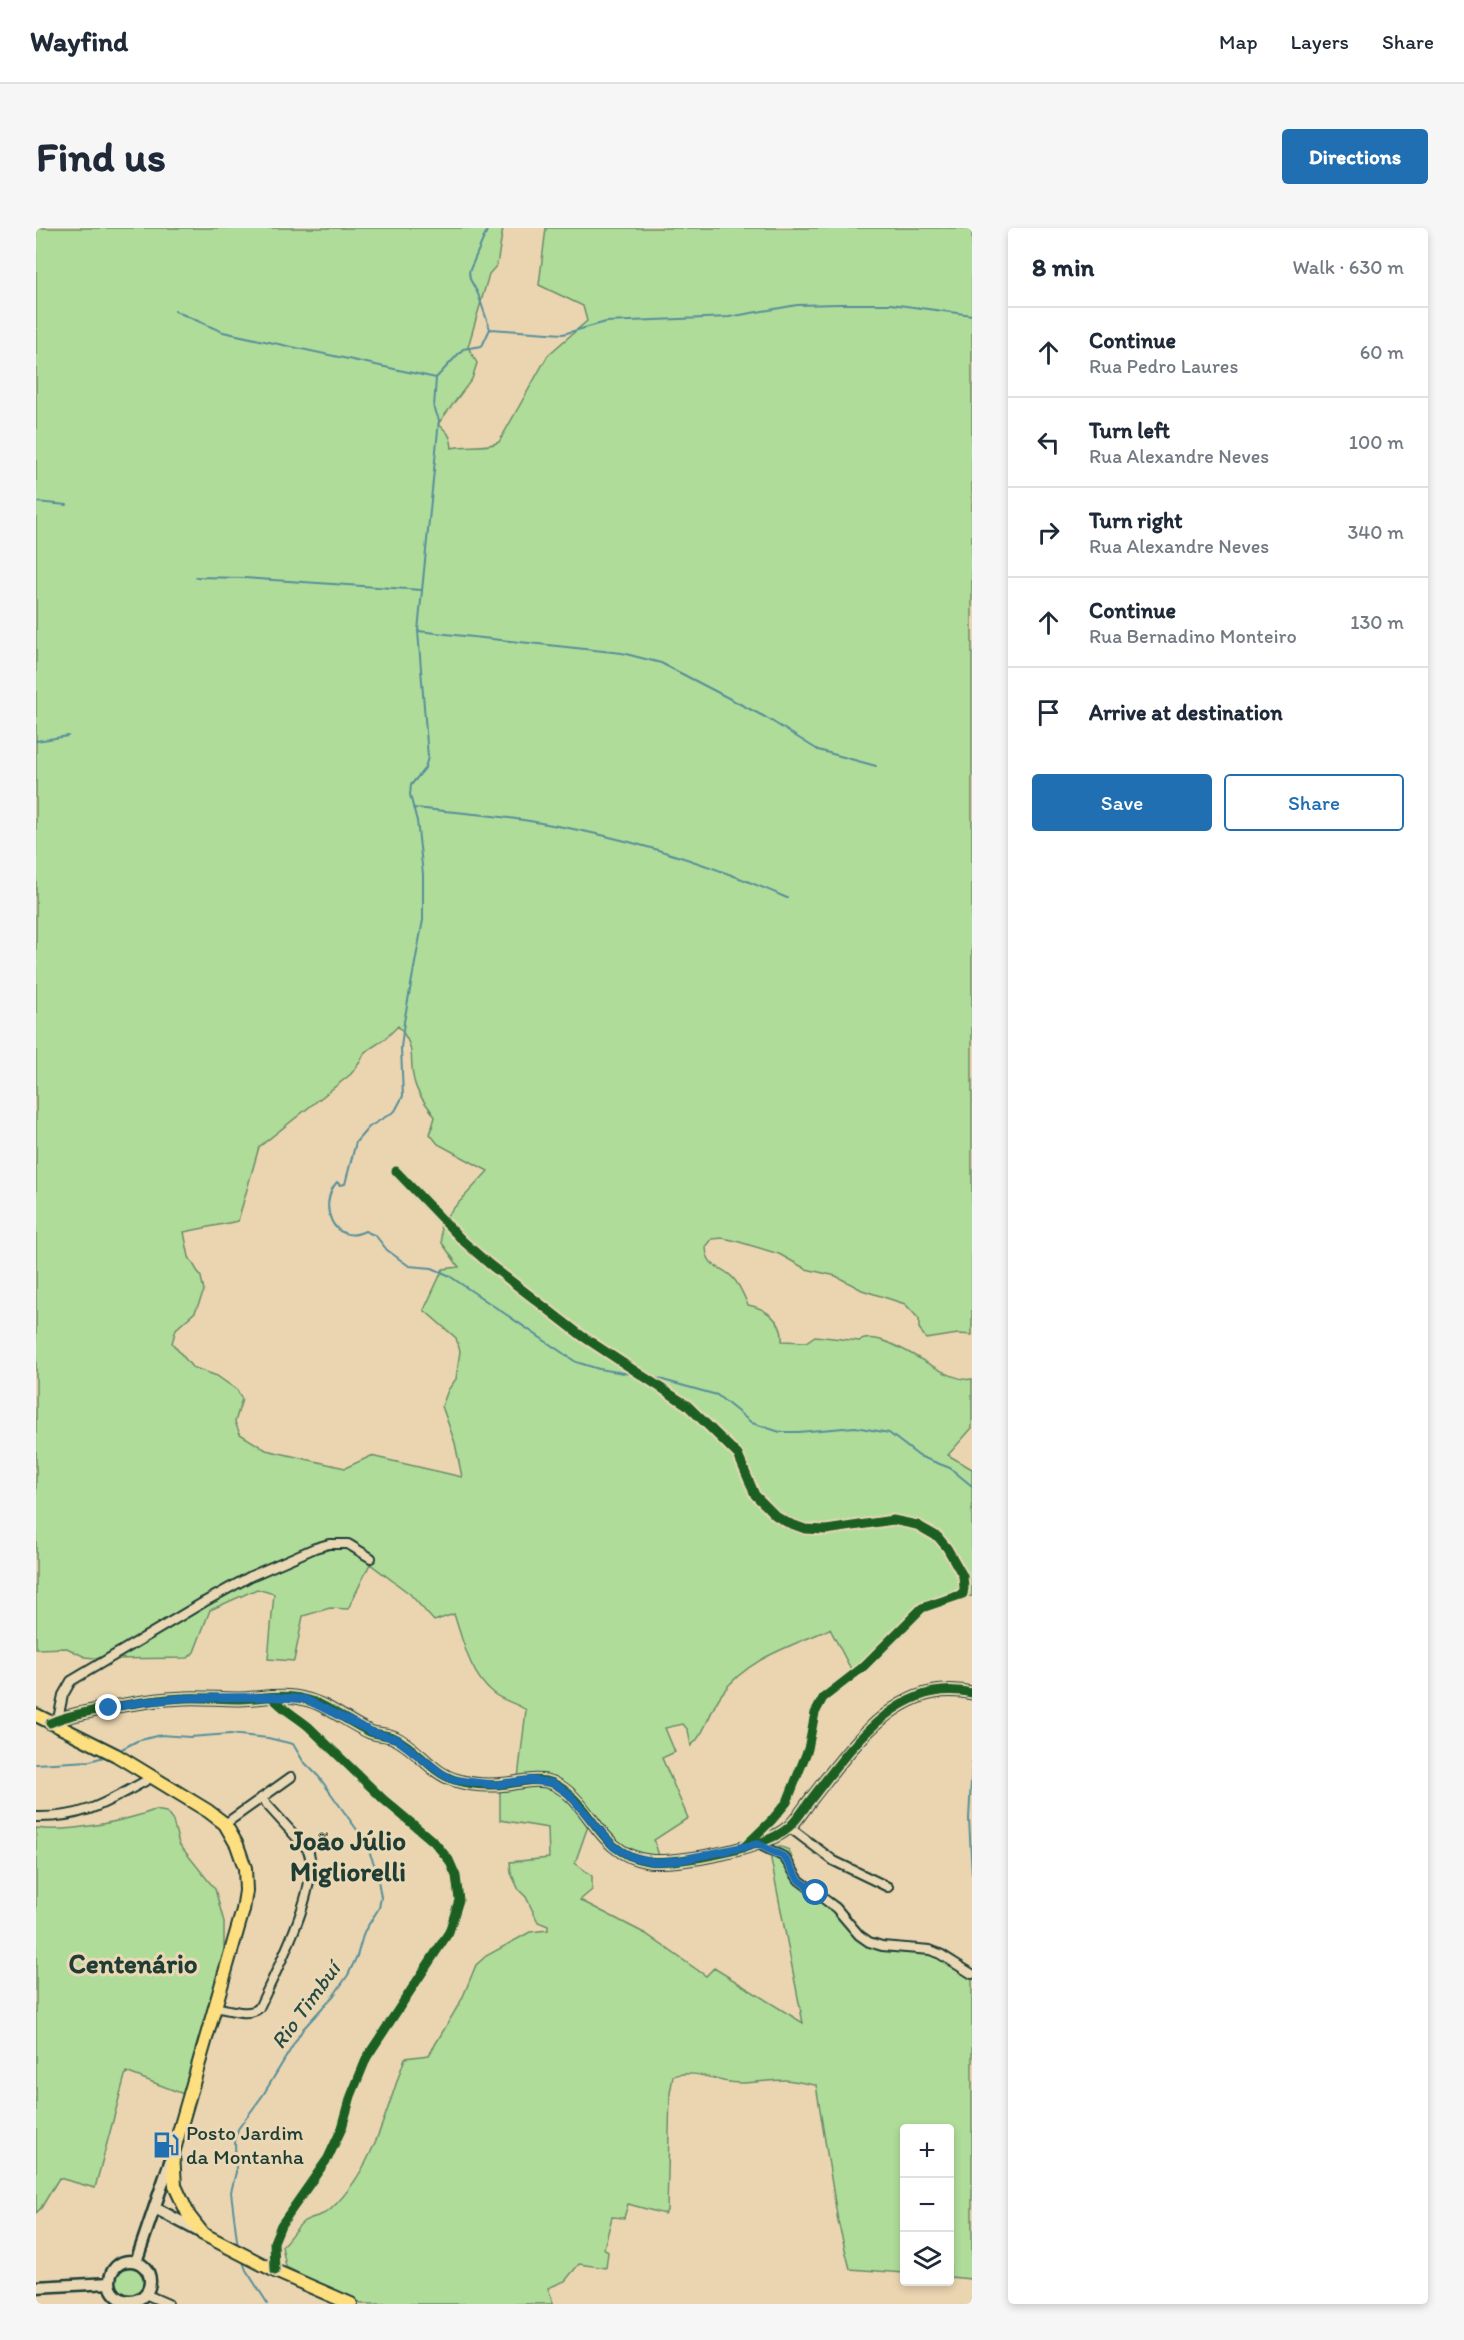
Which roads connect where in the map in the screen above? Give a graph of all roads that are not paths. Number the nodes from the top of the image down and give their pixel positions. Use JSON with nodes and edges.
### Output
{"nodes":[{"id":1,"x":396,"y":1171,"type":"dead end"},
{"id":2,"x":371,"y":1558,"type":"dead end"},
{"id":3,"x":972,"y":1693,"type":"edge"},
{"id":4,"x":272,"y":1697,"type":"junction"},
{"id":5,"x":36,"y":1715,"type":"edge"},
{"id":6,"x":54,"y":1721,"type":"junction"},
{"id":7,"x":291,"y":1777,"type":"dead end"},
{"id":8,"x":151,"y":1778,"type":"junction"},
{"id":9,"x":261,"y":1798,"type":"junction"},
{"id":10,"x":36,"y":1817,"type":"edge"},
{"id":11,"x":225,"y":1824,"type":"junction"},
{"id":12,"x":789,"y":1827,"type":"junction"},
{"id":13,"x":758,"y":1844,"type":"junction"},
{"id":14,"x":743,"y":1848,"type":"junction"},
{"id":15,"x":888,"y":1887,"type":"dead end"},
{"id":16,"x":972,"y":1974,"type":"edge"},
{"id":17,"x":214,"y":2007,"type":"junction"},
{"id":18,"x":173,"y":2153,"type":"junction"},
{"id":19,"x":155,"y":2208,"type":"junction"},
{"id":20,"x":203,"y":2234,"type":"junction"},
{"id":21,"x":136,"y":2262,"type":"junction"},
{"id":22,"x":275,"y":2271,"type":"junction"},
{"id":23,"x":110,"y":2283,"type":"junction"},
{"id":24,"x":36,"y":2287,"type":"edge"},
{"id":25,"x":145,"y":2294,"type":"junction"},
{"id":26,"x":131,"y":2303,"type":"edge"},
{"id":27,"x":346,"y":2303,"type":"edge"},
{"id":28,"x":168,"y":2304,"type":"edge"}],
"edges":[{"from":1,"to":14,"type":"street"},
{"from":2,"to":6,"type":"street"},
{"from":3,"to":12,"type":"street"},
{"from":4,"to":6,"type":"street"},
{"from":4,"to":14,"type":"street"},
{"from":4,"to":22,"type":"street"},
{"from":5,"to":6,"type":"main road"},
{"from":6,"to":8,"type":"main road"},
{"from":7,"to":9,"type":"street"},
{"from":8,"to":10,"type":"street"},
{"from":8,"to":11,"type":"main road"},
{"from":9,"to":11,"type":"street"},
{"from":9,"to":17,"type":"street"},
{"from":11,"to":17,"type":"main road"},
{"from":12,"to":13,"type":"street"},
{"from":12,"to":15,"type":"street"},
{"from":13,"to":14,"type":"street"},
{"from":13,"to":16,"type":"street"},
{"from":17,"to":18,"type":"main road"},
{"from":18,"to":19,"type":"street"},
{"from":18,"to":20,"type":"main road"},
{"from":19,"to":20,"type":"street"},
{"from":19,"to":21,"type":"street"},
{"from":20,"to":22,"type":"main road"},
{"from":21,"to":23,"type":"street"},
{"from":21,"to":25,"type":"street"},
{"from":22,"to":27,"type":"main road"},
{"from":23,"to":24,"type":"street"},
{"from":23,"to":26,"type":"street"},
{"from":25,"to":26,"type":"street"},
{"from":25,"to":28,"type":"street"}]}
